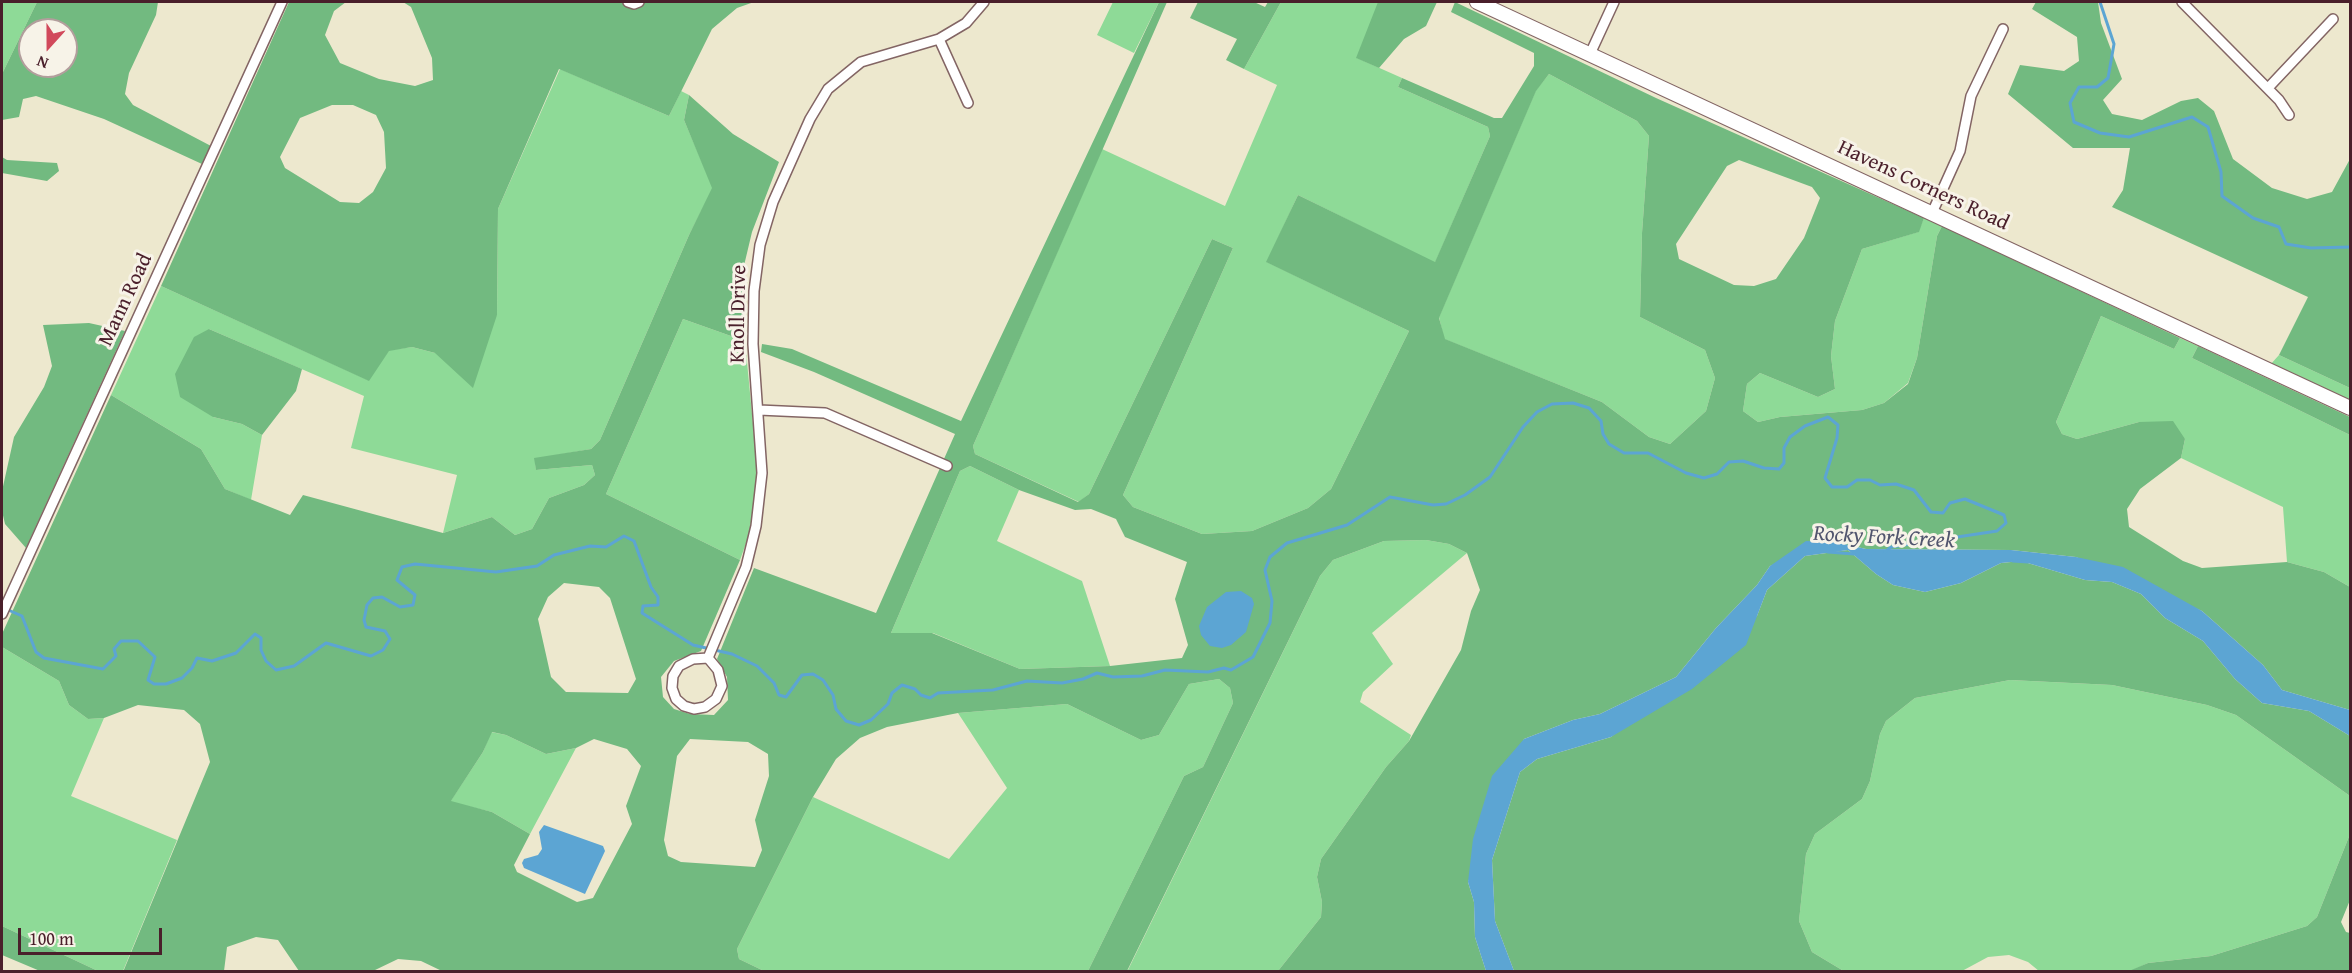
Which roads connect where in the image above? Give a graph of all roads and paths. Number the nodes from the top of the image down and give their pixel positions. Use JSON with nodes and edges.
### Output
{"nodes":[{"id":1,"x":282,"y":2,"type":"edge"},
{"id":2,"x":628,"y":2,"type":"edge"},
{"id":3,"x":639,"y":2,"type":"edge"},
{"id":4,"x":984,"y":2,"type":"edge"},
{"id":5,"x":1477,"y":2,"type":"edge"},
{"id":6,"x":1614,"y":2,"type":"edge"},
{"id":7,"x":2182,"y":2,"type":"edge"},
{"id":8,"x":2333,"y":19,"type":"dead end"},
{"id":9,"x":2003,"y":30,"type":"dead end"},
{"id":10,"x":939,"y":39,"type":"junction"},
{"id":11,"x":1590,"y":54,"type":"junction"},
{"id":12,"x":2268,"y":88,"type":"junction"},
{"id":13,"x":968,"y":104,"type":"dead end"},
{"id":14,"x":2289,"y":115,"type":"dead end"},
{"id":15,"x":1932,"y":213,"type":"junction"},
{"id":16,"x":2350,"y":408,"type":"edge"},
{"id":17,"x":759,"y":410,"type":"junction"},
{"id":18,"x":947,"y":466,"type":"dead end"},
{"id":19,"x":2,"y":614,"type":"edge"},
{"id":20,"x":708,"y":658,"type":"junction"}],
"edges":[{"from":1,"to":19,"type":"street","name":"Mann Road"},
{"from":2,"to":3,"type":"street"},
{"from":4,"to":10,"type":"street","name":"Knoll Drive"},
{"from":5,"to":11,"type":"main road","name":"Havens Corners Road"},
{"from":6,"to":11,"type":"street"},
{"from":7,"to":12,"type":"street"},
{"from":8,"to":12,"type":"street"},
{"from":9,"to":15,"type":"street"},
{"from":10,"to":13,"type":"street"},
{"from":10,"to":17,"type":"street","name":"Knoll Drive"},
{"from":11,"to":15,"type":"main road","name":"Havens Corners Road"},
{"from":12,"to":14,"type":"street"},
{"from":15,"to":16,"type":"main road","name":"Havens Corners Road"},
{"from":17,"to":18,"type":"street"},
{"from":17,"to":20,"type":"street","name":"Knoll Drive"},
{"from":20,"to":20,"type":"street"}]}
